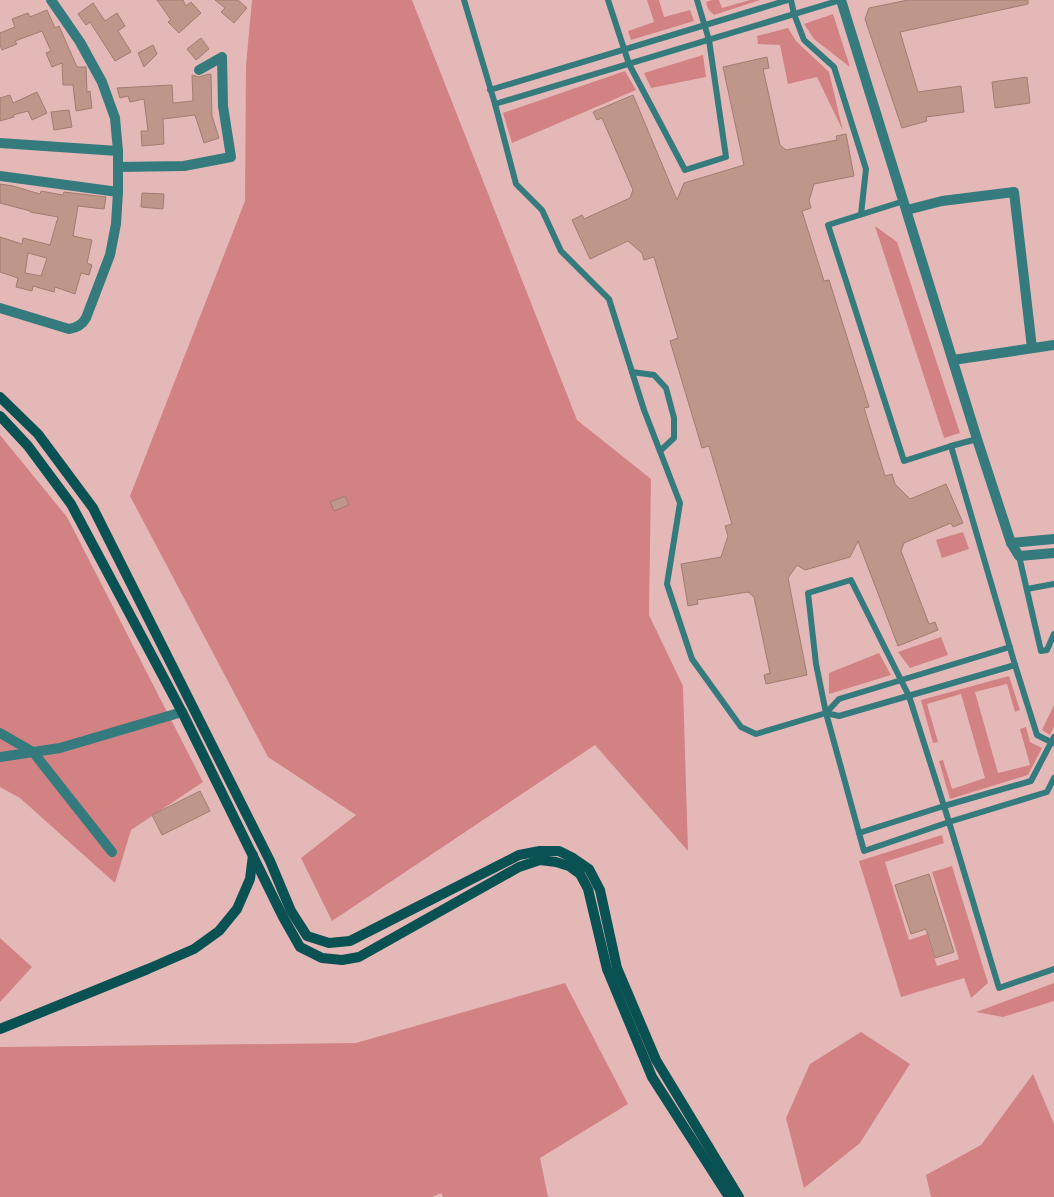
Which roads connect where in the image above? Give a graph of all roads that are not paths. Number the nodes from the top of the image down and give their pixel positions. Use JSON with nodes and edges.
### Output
{"nodes":[{"id":1,"x":52,"y":0,"type":"edge"},
{"id":2,"x":464,"y":0,"type":"edge"},
{"id":3,"x":608,"y":0,"type":"edge"},
{"id":4,"x":697,"y":0,"type":"edge"},
{"id":5,"x":789,"y":0,"type":"edge"},
{"id":6,"x":841,"y":0,"type":"edge"},
{"id":7,"x":794,"y":14,"type":"junction"},
{"id":8,"x":704,"y":25,"type":"junction"},
{"id":9,"x":709,"y":40,"type":"junction"},
{"id":10,"x":624,"y":50,"type":"junction"},
{"id":11,"x":629,"y":64,"type":"junction"},
{"id":12,"x":199,"y":70,"type":"dead end"},
{"id":13,"x":490,"y":90,"type":"junction"},
{"id":14,"x":495,"y":104,"type":"junction"},
{"id":15,"x":0,"y":142,"type":"edge"},
{"id":16,"x":118,"y":151,"type":"junction"},
{"id":17,"x":118,"y":166,"type":"junction"},
{"id":18,"x":0,"y":176,"type":"edge"},
{"id":19,"x":118,"y":192,"type":"junction"},
{"id":20,"x":905,"y":205,"type":"junction"},
{"id":21,"x":861,"y":214,"type":"junction"},
{"id":22,"x":0,"y":308,"type":"edge"},
{"id":23,"x":1054,"y":345,"type":"edge"},
{"id":24,"x":1032,"y":348,"type":"junction"},
{"id":25,"x":953,"y":360,"type":"junction"},
{"id":26,"x":632,"y":372,"type":"junction"},
{"id":27,"x":0,"y":396,"type":"edge"},
{"id":28,"x":0,"y":416,"type":"edge"},
{"id":29,"x":977,"y":439,"type":"junction"},
{"id":30,"x":951,"y":446,"type":"junction"},
{"id":31,"x":660,"y":451,"type":"junction"},
{"id":32,"x":1054,"y":539,"type":"edge"},
{"id":33,"x":1012,"y":543,"type":"junction"},
{"id":34,"x":1054,"y":553,"type":"edge"},
{"id":35,"x":1019,"y":556,"type":"junction"},
{"id":36,"x":1054,"y":584,"type":"edge"},
{"id":37,"x":1027,"y":588,"type":"junction"},
{"id":38,"x":1054,"y":634,"type":"edge"},
{"id":39,"x":1010,"y":647,"type":"junction"},
{"id":40,"x":1015,"y":665,"type":"junction"},
{"id":41,"x":901,"y":680,"type":"junction"},
{"id":42,"x":909,"y":696,"type":"junction"},
{"id":43,"x":182,"y":712,"type":"junction"},
{"id":44,"x":826,"y":713,"type":"junction"},
{"id":45,"x":0,"y":733,"type":"edge"},
{"id":46,"x":1053,"y":741,"type":"edge"},
{"id":47,"x":33,"y":752,"type":"junction"},
{"id":48,"x":0,"y":757,"type":"edge"},
{"id":49,"x":1054,"y":778,"type":"edge"},
{"id":50,"x":944,"y":806,"type":"junction"},
{"id":51,"x":949,"y":822,"type":"junction"},
{"id":52,"x":859,"y":833,"type":"junction"},
{"id":53,"x":112,"y":852,"type":"dead end"},
{"id":54,"x":253,"y":855,"type":"junction"},
{"id":55,"x":1054,"y":969,"type":"edge"},
{"id":56,"x":0,"y":1028,"type":"edge"},
{"id":57,"x":729,"y":1197,"type":"edge"},
{"id":58,"x":739,"y":1197,"type":"edge"}],
"edges":[{"from":1,"to":16,"type":"street"},
{"from":2,"to":13,"type":"lane"},
{"from":3,"to":10,"type":"lane"},
{"from":4,"to":8,"type":"lane"},
{"from":5,"to":7,"type":"lane"},
{"from":5,"to":8,"type":"lane"},
{"from":6,"to":7,"type":"lane"},
{"from":6,"to":20,"type":"street"},
{"from":7,"to":9,"type":"lane"},
{"from":7,"to":21,"type":"lane"},
{"from":8,"to":9,"type":"lane"},
{"from":8,"to":10,"type":"lane"},
{"from":9,"to":11,"type":"lane"},
{"from":9,"to":11,"type":"lane"},
{"from":10,"to":11,"type":"lane"},
{"from":10,"to":13,"type":"lane"},
{"from":11,"to":14,"type":"lane"},
{"from":12,"to":17,"type":"street"},
{"from":13,"to":14,"type":"lane"},
{"from":14,"to":26,"type":"lane"},
{"from":15,"to":16,"type":"street"},
{"from":16,"to":17,"type":"street"},
{"from":17,"to":19,"type":"street"},
{"from":18,"to":19,"type":"street"},
{"from":19,"to":22,"type":"street"},
{"from":20,"to":21,"type":"lane"},
{"from":20,"to":24,"type":"street"},
{"from":20,"to":25,"type":"street"},
{"from":21,"to":30,"type":"lane"},
{"from":23,"to":24,"type":"street"},
{"from":24,"to":25,"type":"street"},
{"from":25,"to":29,"type":"street"},
{"from":26,"to":31,"type":"lane"},
{"from":26,"to":31,"type":"lane"},
{"from":27,"to":58,"type":"street"},
{"from":28,"to":43,"type":"street"},
{"from":29,"to":30,"type":"lane"},
{"from":29,"to":33,"type":"street"},
{"from":30,"to":39,"type":"lane"},
{"from":31,"to":44,"type":"lane"},
{"from":32,"to":33,"type":"street"},
{"from":33,"to":35,"type":"street"},
{"from":34,"to":35,"type":"street"},
{"from":35,"to":37,"type":"lane"},
{"from":36,"to":37,"type":"lane"},
{"from":37,"to":38,"type":"lane"},
{"from":39,"to":40,"type":"lane"},
{"from":39,"to":41,"type":"lane"},
{"from":40,"to":42,"type":"lane"},
{"from":40,"to":46,"type":"lane"},
{"from":41,"to":42,"type":"lane"},
{"from":41,"to":44,"type":"lane"},
{"from":41,"to":44,"type":"lane"},
{"from":42,"to":44,"type":"lane"},
{"from":42,"to":50,"type":"lane"},
{"from":43,"to":47,"type":"street"},
{"from":43,"to":54,"type":"street"},
{"from":44,"to":52,"type":"lane"},
{"from":45,"to":47,"type":"street"},
{"from":46,"to":50,"type":"lane"},
{"from":47,"to":48,"type":"street"},
{"from":47,"to":53,"type":"street"},
{"from":49,"to":51,"type":"lane"},
{"from":50,"to":51,"type":"lane"},
{"from":50,"to":52,"type":"lane"},
{"from":51,"to":52,"type":"lane"},
{"from":51,"to":55,"type":"lane"},
{"from":54,"to":56,"type":"street"},
{"from":54,"to":57,"type":"street"}]}
